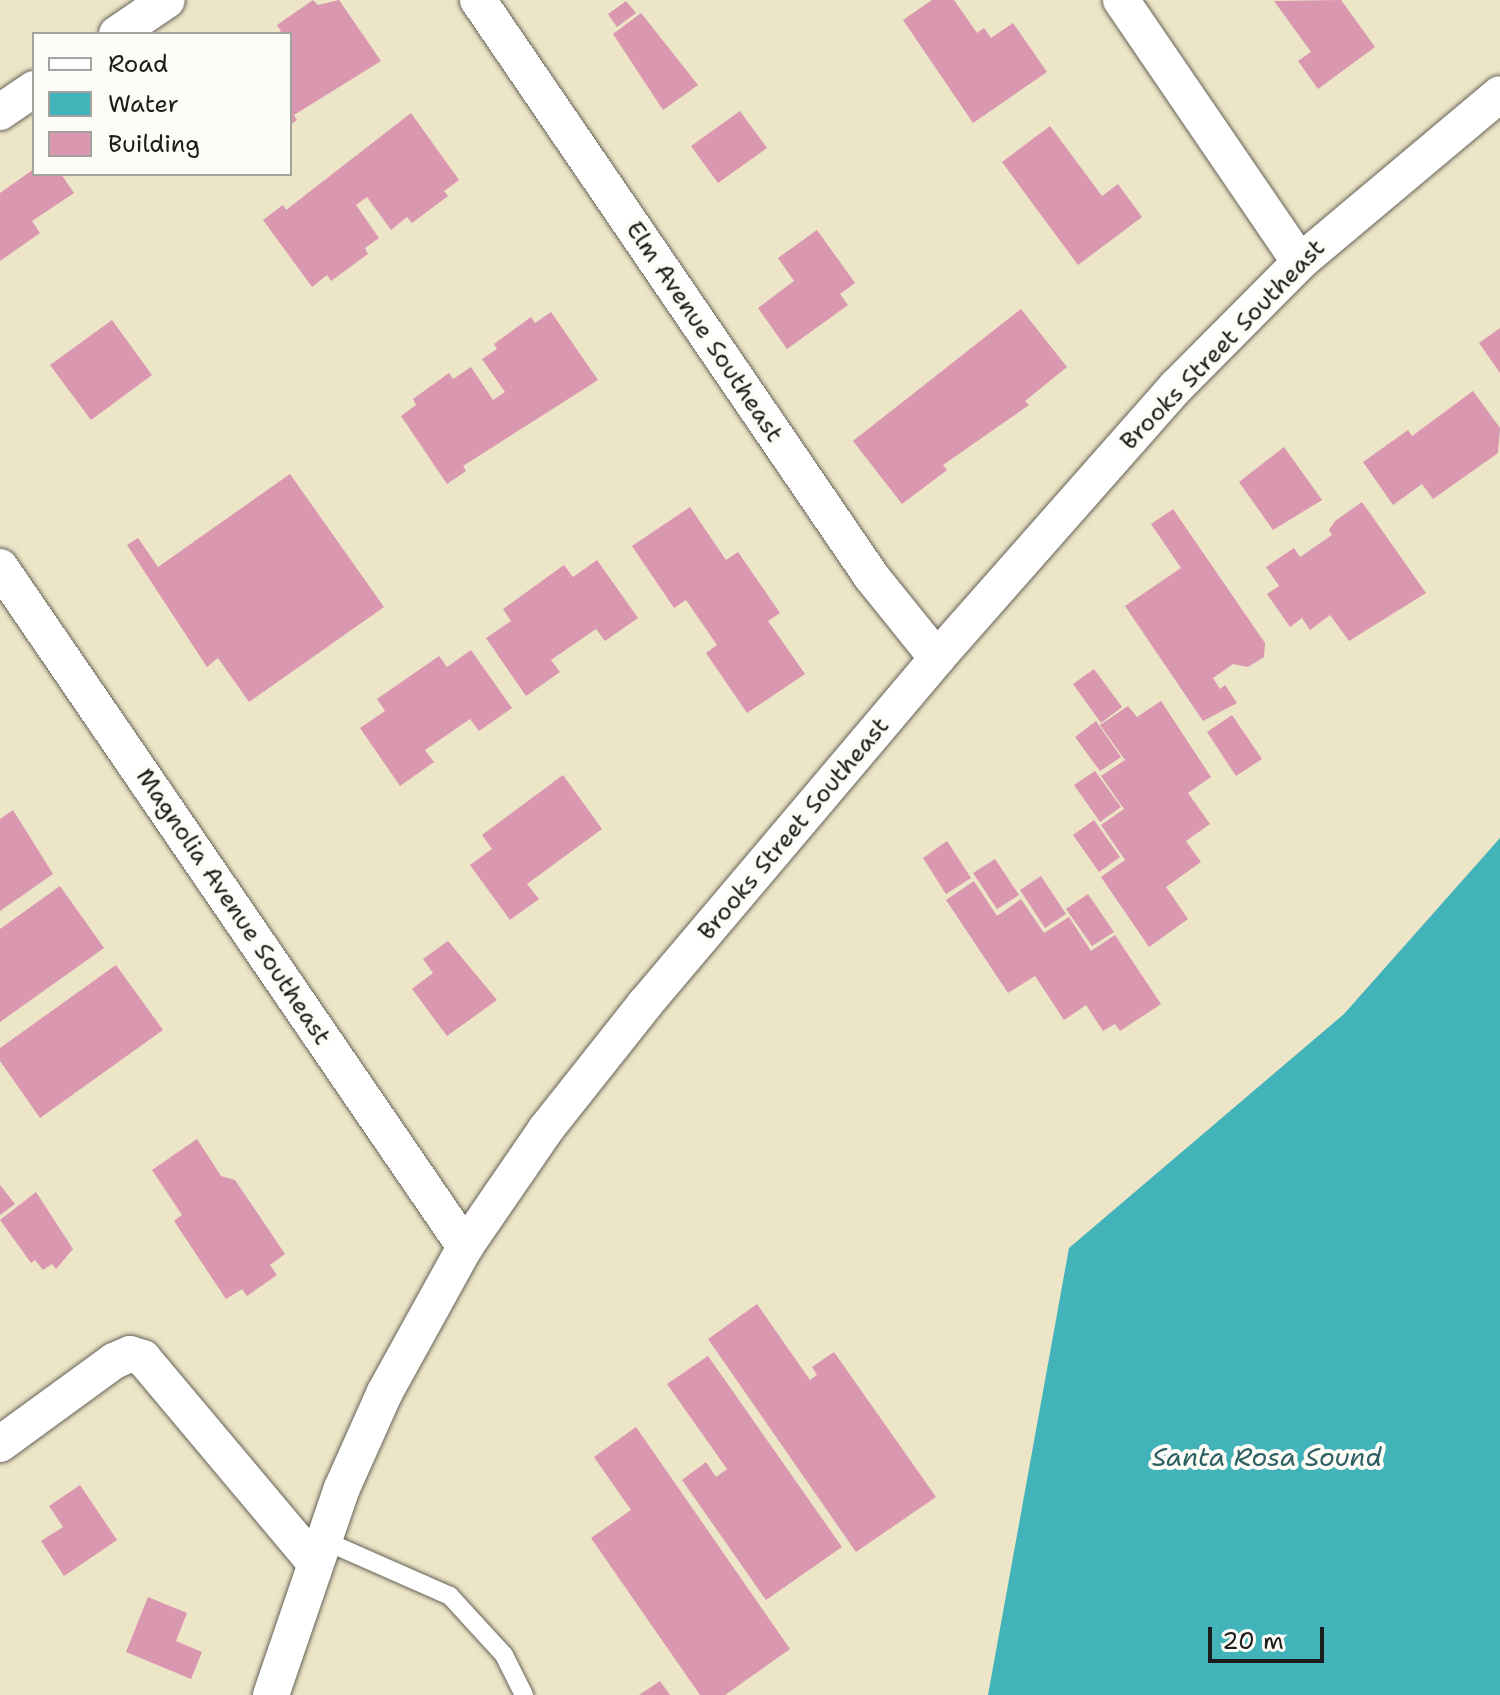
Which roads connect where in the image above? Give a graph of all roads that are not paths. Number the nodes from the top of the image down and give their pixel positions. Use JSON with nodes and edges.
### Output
{"nodes":[{"id":1,"x":167,"y":0,"type":"edge"},
{"id":2,"x":478,"y":0,"type":"edge"},
{"id":3,"x":1121,"y":0,"type":"edge"},
{"id":4,"x":120,"y":32,"type":"edge"},
{"id":5,"x":32,"y":90,"type":"edge"},
{"id":6,"x":1500,"y":94,"type":"edge"},
{"id":7,"x":0,"y":112,"type":"edge"},
{"id":8,"x":1300,"y":262,"type":"junction"},
{"id":9,"x":0,"y":567,"type":"edge"},
{"id":10,"x":937,"y":658,"type":"junction"},
{"id":11,"x":465,"y":1247,"type":"junction"},
{"id":12,"x":0,"y":1444,"type":"edge"},
{"id":13,"x":319,"y":1552,"type":"junction"},
{"id":14,"x":271,"y":1695,"type":"edge"},
{"id":15,"x":524,"y":1695,"type":"edge"}],
"edges":[{"from":1,"to":4,"type":"street"},
{"from":2,"to":10,"type":"street","name":"Elm Avenue Southeast"},
{"from":3,"to":8,"type":"street"},
{"from":5,"to":7,"type":"street"},
{"from":6,"to":8,"type":"street","name":"Brooks Street Southeast"},
{"from":8,"to":10,"type":"street","name":"Brooks Street Southeast"},
{"from":9,"to":11,"type":"street","name":"Magnolia Avenue Southeast"},
{"from":10,"to":11,"type":"street","name":"Brooks Street Southeast"},
{"from":11,"to":13,"type":"street","name":"Brooks Street Southeast"},
{"from":12,"to":13,"type":"street"},
{"from":13,"to":14,"type":"street","name":"Brooks Street Southeast"},
{"from":13,"to":15,"type":"lane"}]}
